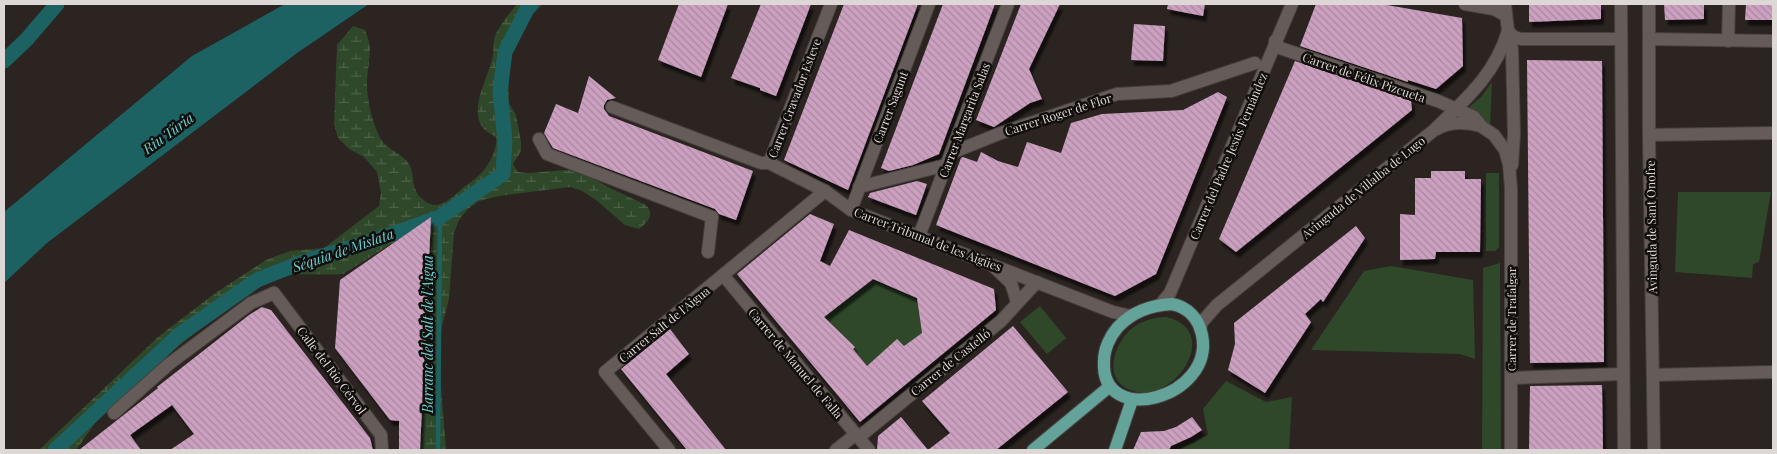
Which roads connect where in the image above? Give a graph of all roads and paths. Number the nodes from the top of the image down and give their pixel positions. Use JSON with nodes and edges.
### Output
{"nodes":[{"id":1,"x":831,"y":4,"type":"edge"},
{"id":2,"x":929,"y":4,"type":"edge"},
{"id":3,"x":1008,"y":4,"type":"edge"},
{"id":4,"x":1292,"y":4,"type":"edge"},
{"id":5,"x":1465,"y":4,"type":"edge"},
{"id":6,"x":1621,"y":4,"type":"edge"},
{"id":7,"x":1649,"y":4,"type":"edge"},
{"id":8,"x":1729,"y":4,"type":"edge"},
{"id":9,"x":1505,"y":10,"type":"edge"},
{"id":10,"x":1508,"y":31,"type":"junction"},
{"id":11,"x":1620,"y":39,"type":"junction"},
{"id":12,"x":1649,"y":39,"type":"junction"},
{"id":13,"x":1728,"y":40,"type":"junction"},
{"id":14,"x":1276,"y":41,"type":"junction"},
{"id":15,"x":1773,"y":41,"type":"edge"},
{"id":16,"x":1254,"y":63,"type":"dead end"},
{"id":17,"x":612,"y":108,"type":"dead end"},
{"id":18,"x":1456,"y":108,"type":"junction"},
{"id":19,"x":1482,"y":127,"type":"junction"},
{"id":20,"x":1433,"y":131,"type":"junction"},
{"id":21,"x":1773,"y":133,"type":"edge"},
{"id":22,"x":1649,"y":135,"type":"junction"},
{"id":23,"x":540,"y":139,"type":"dead end"},
{"id":24,"x":949,"y":159,"type":"junction"},
{"id":25,"x":768,"y":162,"type":"junction"},
{"id":26,"x":859,"y":187,"type":"junction"},
{"id":27,"x":1511,"y":188,"type":"junction"},
{"id":28,"x":825,"y":191,"type":"junction"},
{"id":29,"x":851,"y":210,"type":"junction"},
{"id":30,"x":919,"y":236,"type":"junction"},
{"id":31,"x":708,"y":252,"type":"dead end"},
{"id":32,"x":989,"y":263,"type":"junction"},
{"id":33,"x":723,"y":275,"type":"junction"},
{"id":34,"x":1037,"y":282,"type":"junction"},
{"id":35,"x":1017,"y":302,"type":"junction"},
{"id":36,"x":1160,"y":304,"type":"junction"},
{"id":37,"x":1131,"y":316,"type":"junction"},
{"id":38,"x":1200,"y":329,"type":"junction"},
{"id":39,"x":1773,"y":372,"type":"edge"},
{"id":40,"x":1623,"y":374,"type":"junction"},
{"id":41,"x":1652,"y":375,"type":"junction"},
{"id":42,"x":1511,"y":378,"type":"junction"},
{"id":43,"x":1110,"y":387,"type":"junction"},
{"id":44,"x":1132,"y":400,"type":"junction"},
{"id":45,"x":114,"y":413,"type":"dead end"},
{"id":46,"x":857,"y":436,"type":"junction"},
{"id":47,"x":382,"y":450,"type":"edge"},
{"id":48,"x":669,"y":450,"type":"edge"},
{"id":49,"x":836,"y":450,"type":"edge"},
{"id":50,"x":869,"y":450,"type":"edge"},
{"id":51,"x":1033,"y":450,"type":"edge"},
{"id":52,"x":1115,"y":450,"type":"edge"},
{"id":53,"x":1512,"y":450,"type":"edge"},
{"id":54,"x":1624,"y":450,"type":"edge"},
{"id":55,"x":1654,"y":450,"type":"edge"}],
"edges":[{"from":1,"to":25,"type":"street","name":"Carrer Gravador Esteve"},
{"from":2,"to":26,"type":"street","name":"Carrer Sagunt"},
{"from":3,"to":24,"type":"street","name":"Carrer Margarita Salas"},
{"from":4,"to":14,"type":"street","name":"Carrer del Padre Jesús Fernández"},
{"from":5,"to":9,"type":"street"},
{"from":6,"to":11,"type":"street"},
{"from":7,"to":12,"type":"street","name":"Avinguda de Sant Onofre"},
{"from":8,"to":13,"type":"street"},
{"from":9,"to":10,"type":"street","name":"Carrer de Trafalgar"},
{"from":10,"to":11,"type":"street"},
{"from":10,"to":18,"type":"street","name":"Avinguda de Villalba de Lugo"},
{"from":10,"to":27,"type":"street","name":"Carrer de Trafalgar"},
{"from":11,"to":40,"type":"street"},
{"from":12,"to":13,"type":"street"},
{"from":12,"to":22,"type":"street","name":"Avinguda de Sant Onofre"},
{"from":13,"to":15,"type":"street"},
{"from":14,"to":18,"type":"street","name":"Carrer de Félix Pizcueta"},
{"from":14,"to":36,"type":"street","name":"Carrer del Padre Jesús Fernández"},
{"from":16,"to":24,"type":"street","name":"Carrer Roger de Flor"},
{"from":17,"to":25,"type":"street"},
{"from":18,"to":19,"type":"street","name":"Carrer de Trafalgar"},
{"from":18,"to":20,"type":"street","name":"Avinguda de Villalba de Lugo"},
{"from":19,"to":20,"type":"street"},
{"from":19,"to":27,"type":"street","name":"Carrer de Trafalgar"},
{"from":20,"to":38,"type":"street","name":"Avinguda de Villalba de Lugo"},
{"from":21,"to":22,"type":"street"},
{"from":22,"to":41,"type":"street","name":"Avinguda de Sant Onofre"},
{"from":23,"to":31,"type":"street"},
{"from":24,"to":26,"type":"street","name":"Carrer Roger de Flor"},
{"from":24,"to":30,"type":"street","name":"Carrer Margarita Salas"},
{"from":25,"to":28,"type":"street","name":"Carrer Gravador Esteve"},
{"from":26,"to":29,"type":"street","name":"Carrer Sagunt"},
{"from":27,"to":42,"type":"street","name":"Carrer de Trafalgar"},
{"from":28,"to":29,"type":"street","name":"Carrer Tribunal de les Aigües"},
{"from":28,"to":33,"type":"street"},
{"from":29,"to":30,"type":"street","name":"Carrer Tribunal de les Aigües"},
{"from":30,"to":32,"type":"street","name":"Carrer Tribunal de les Aigües"},
{"from":32,"to":34,"type":"street","name":"Carrer Tribunal de les Aigües"},
{"from":32,"to":35,"type":"street"},
{"from":33,"to":46,"type":"street","name":"Carrer de Manuel de Falla"},
{"from":33,"to":48,"type":"street","name":"Carrer Salt de l'Aigua"},
{"from":34,"to":35,"type":"street","name":"Carrer de Castelló"},
{"from":34,"to":37,"type":"street","name":"Carrer Tribunal de les Aigües"},
{"from":35,"to":46,"type":"street","name":"Carrer de Castelló"},
{"from":36,"to":37,"type":"main road"},
{"from":36,"to":38,"type":"main road"},
{"from":37,"to":43,"type":"main road"},
{"from":38,"to":44,"type":"main road"},
{"from":39,"to":41,"type":"street"},
{"from":40,"to":42,"type":"street"},
{"from":40,"to":54,"type":"street"},
{"from":41,"to":55,"type":"street","name":"Avinguda de Sant Onofre"},
{"from":42,"to":53,"type":"street","name":"Carrer de Trafalgar"},
{"from":43,"to":44,"type":"main road"},
{"from":43,"to":51,"type":"main road"},
{"from":44,"to":52,"type":"main road"},
{"from":45,"to":47,"type":"street","name":"Calle del Río Cérvol"},
{"from":46,"to":49,"type":"street","name":"Carrer de Castelló"},
{"from":46,"to":50,"type":"street","name":"Carrer de Manuel de Falla"}]}
